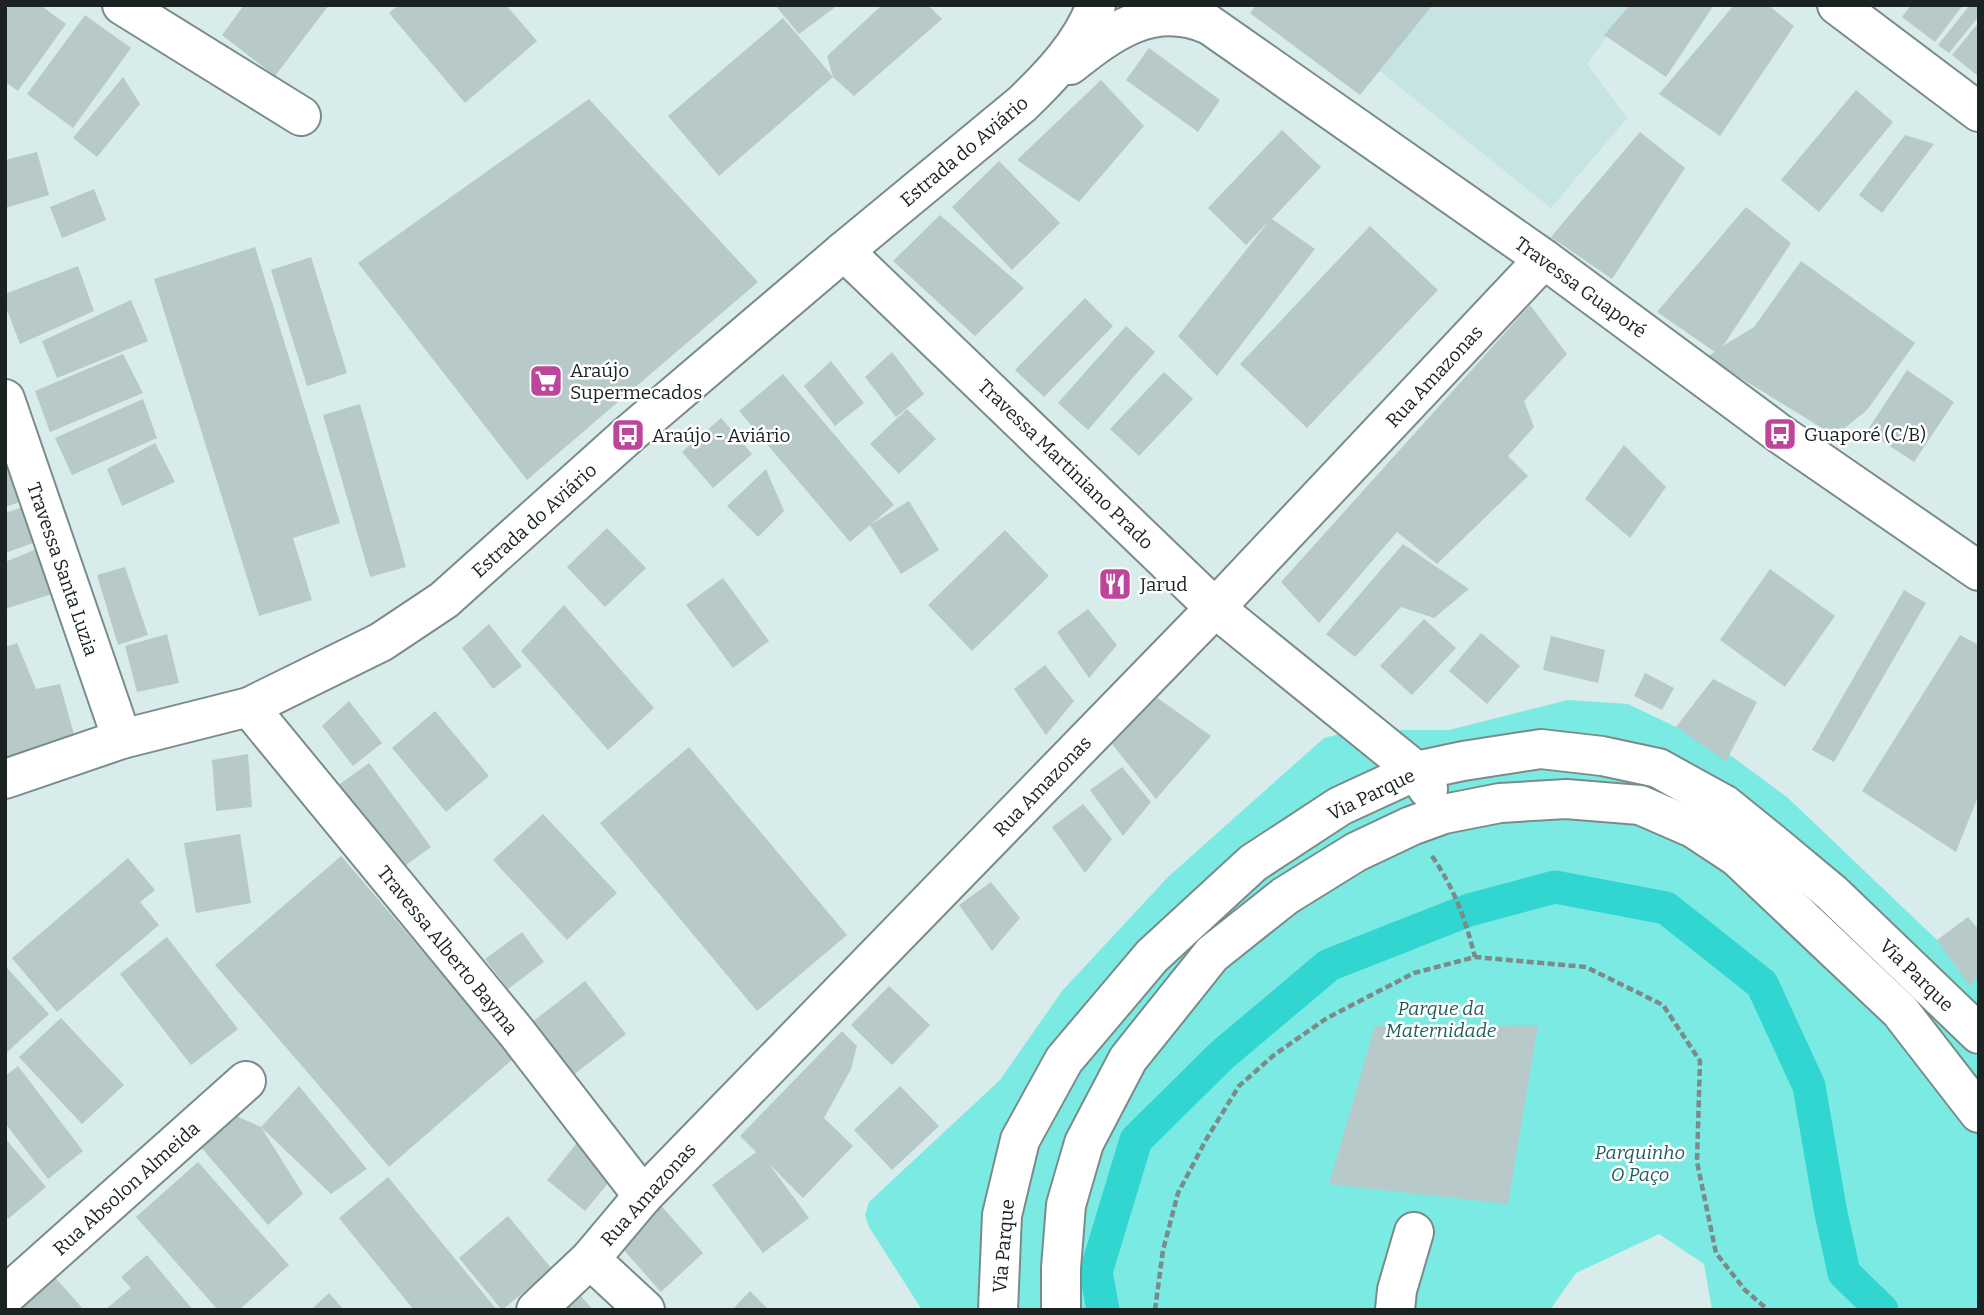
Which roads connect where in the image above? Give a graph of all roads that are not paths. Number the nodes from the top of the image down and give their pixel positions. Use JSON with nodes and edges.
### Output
{"nodes":[{"id":1,"x":122,"y":5,"type":"edge"},
{"id":2,"x":1096,"y":5,"type":"edge"},
{"id":3,"x":1181,"y":5,"type":"edge"},
{"id":4,"x":1838,"y":5,"type":"edge"},
{"id":5,"x":1215,"y":27,"type":"junction"},
{"id":6,"x":1022,"y":104,"type":"junction"},
{"id":7,"x":1979,"y":112,"type":"edge"},
{"id":8,"x":301,"y":116,"type":"dead end"},
{"id":9,"x":844,"y":251,"type":"junction"},
{"id":10,"x":1544,"y":259,"type":"junction"},
{"id":11,"x":5,"y":399,"type":"edge"},
{"id":12,"x":1979,"y":571,"type":"edge"},
{"id":13,"x":1215,"y":608,"type":"junction"},
{"id":14,"x":249,"y":707,"type":"junction"},
{"id":15,"x":122,"y":739,"type":"junction"},
{"id":16,"x":1416,"y":771,"type":"junction"},
{"id":17,"x":5,"y":779,"type":"edge"},
{"id":18,"x":1444,"y":814,"type":"junction"},
{"id":19,"x":1979,"y":1034,"type":"edge"},
{"id":20,"x":246,"y":1081,"type":"dead end"},
{"id":21,"x":1979,"y":1113,"type":"edge"},
{"id":22,"x":643,"y":1196,"type":"junction"},
{"id":23,"x":1414,"y":1232,"type":"dead end"},
{"id":24,"x":590,"y":1259,"type":"junction"},
{"id":25,"x":5,"y":1296,"type":"edge"},
{"id":26,"x":536,"y":1310,"type":"edge"},
{"id":27,"x":645,"y":1310,"type":"edge"},
{"id":28,"x":998,"y":1310,"type":"edge"},
{"id":29,"x":1061,"y":1310,"type":"edge"},
{"id":30,"x":1395,"y":1310,"type":"edge"}],
"edges":[{"from":1,"to":8,"type":"street"},
{"from":2,"to":6,"type":"street","name":"Estrada do Aviário"},
{"from":3,"to":5,"type":"street","name":"Travessa Guaporé"},
{"from":4,"to":7,"type":"street"},
{"from":5,"to":6,"type":"street"},
{"from":5,"to":10,"type":"street","name":"Travessa Guaporé"},
{"from":6,"to":9,"type":"street","name":"Estrada do Aviário"},
{"from":9,"to":13,"type":"street","name":"Travessa Martiniano Prado"},
{"from":9,"to":14,"type":"street","name":"Estrada do Aviário"},
{"from":10,"to":12,"type":"street","name":"Travessa Guaporé"},
{"from":10,"to":13,"type":"street","name":"Rua Amazonas"},
{"from":11,"to":15,"type":"street","name":"Travessa Santa Luzia"},
{"from":13,"to":16,"type":"street","name":"Travessa Martiniano Prado"},
{"from":13,"to":22,"type":"street","name":"Rua Amazonas"},
{"from":14,"to":15,"type":"street","name":"Estrada do Aviário"},
{"from":14,"to":22,"type":"street","name":"Travessa Alberto Bayma"},
{"from":15,"to":17,"type":"street","name":"Estrada do Aviário"},
{"from":16,"to":18,"type":"street","name":"Travessa Martiniano Prado"},
{"from":16,"to":19,"type":"street","name":"Via Parque"},
{"from":16,"to":28,"type":"street","name":"Via Parque"},
{"from":18,"to":21,"type":"street","name":"Via Parque"},
{"from":18,"to":29,"type":"street","name":"Via Parque"},
{"from":20,"to":25,"type":"street","name":"Rua Absolon Almeida"},
{"from":22,"to":24,"type":"street","name":"Rua Amazonas"},
{"from":23,"to":30,"type":"street"},
{"from":24,"to":26,"type":"street","name":"Rua Amazonas"},
{"from":24,"to":27,"type":"street"}]}
